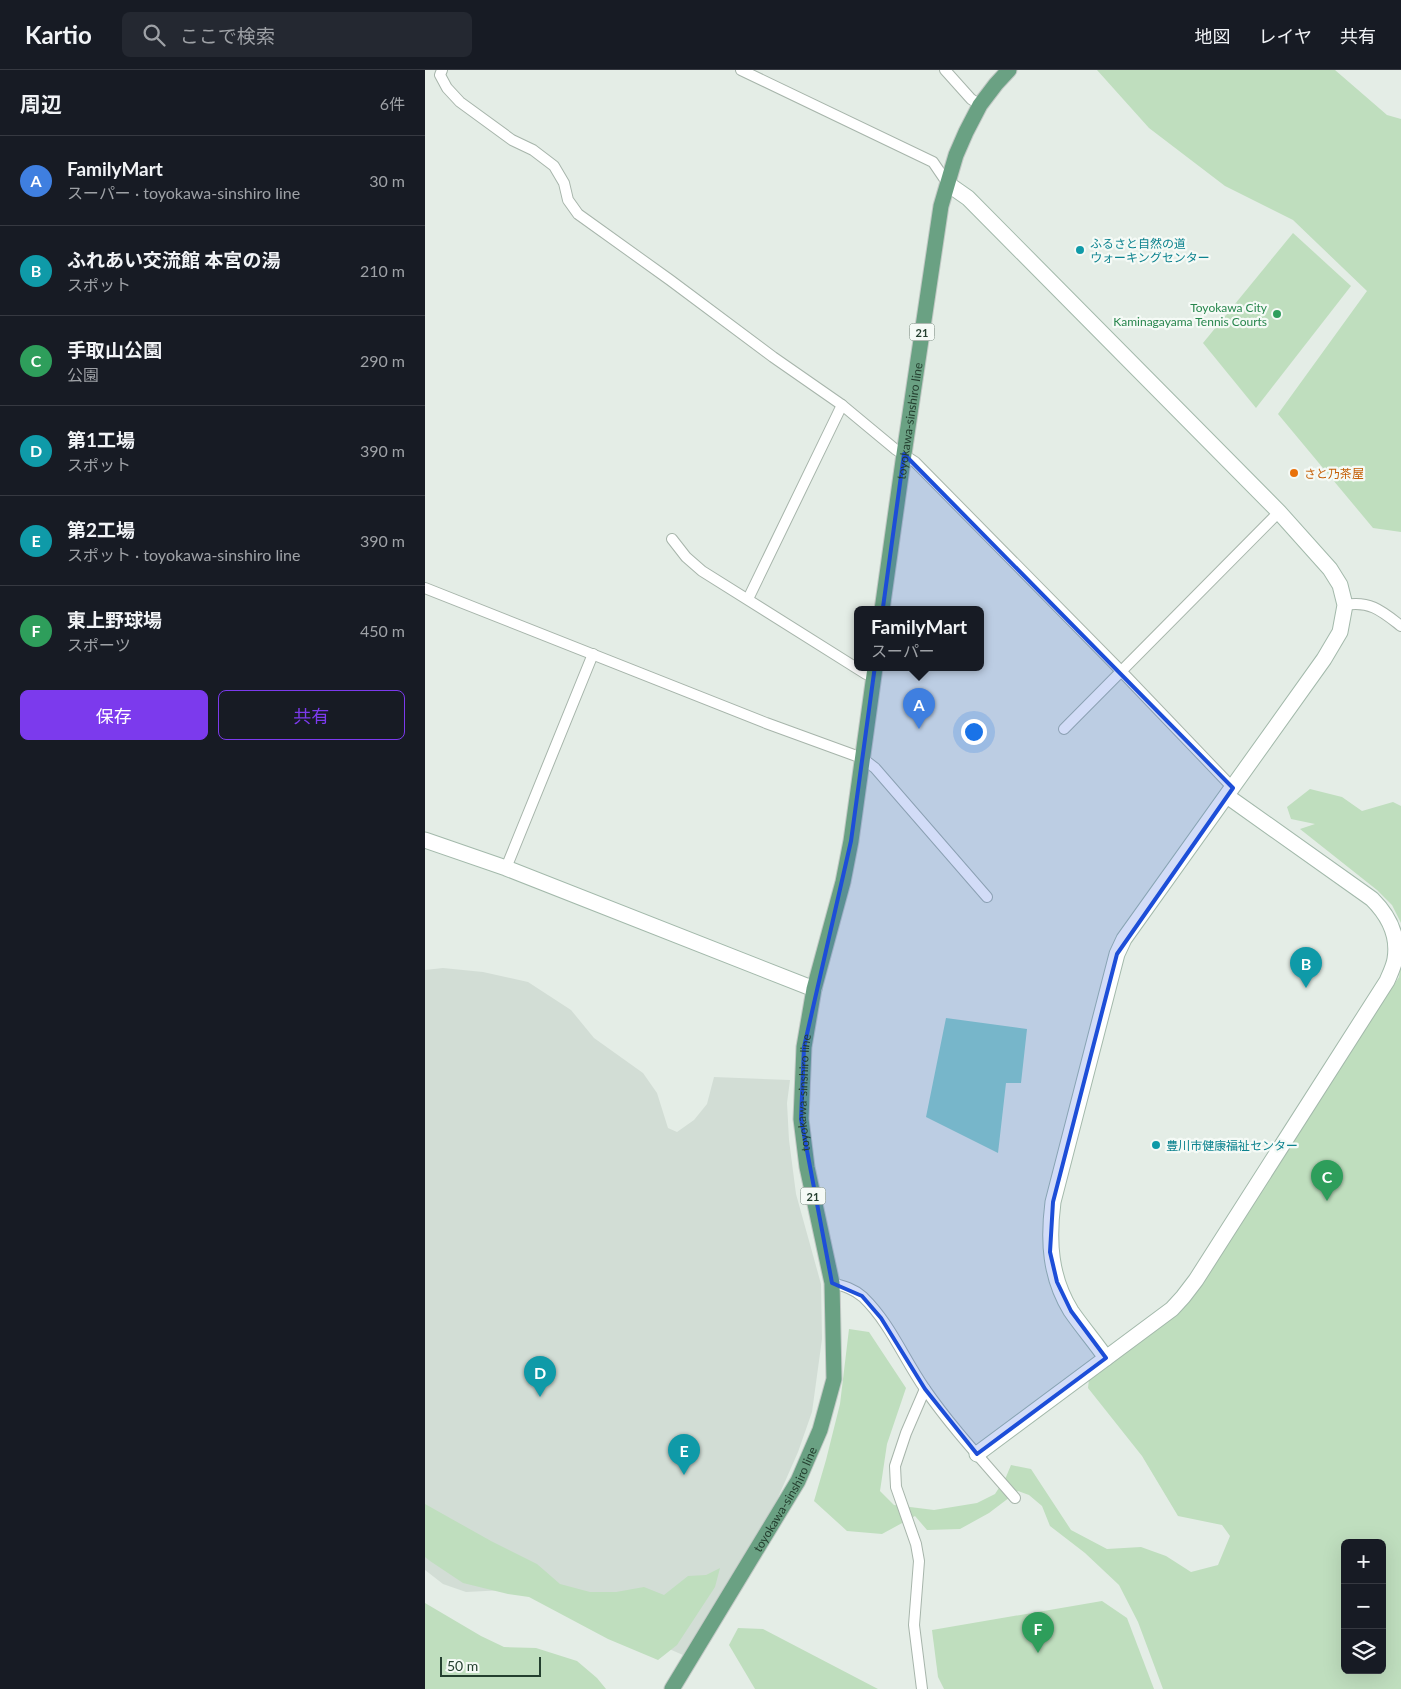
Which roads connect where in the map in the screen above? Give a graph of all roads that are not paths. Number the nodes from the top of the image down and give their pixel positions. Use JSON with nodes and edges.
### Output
{"nodes":[{"id":1,"x":442,"y":70,"type":"edge"},
{"id":2,"x":945,"y":70,"type":"edge"},
{"id":3,"x":1009,"y":70,"type":"edge"},
{"id":4,"x":744,"y":71,"type":"edge"},
{"id":5,"x":981,"y":105,"type":"junction"},
{"id":6,"x":948,"y":184,"type":"junction"},
{"id":7,"x":842,"y":406,"type":"junction"},
{"id":8,"x":904,"y":454,"type":"junction"},
{"id":9,"x":1279,"y":512,"type":"junction"},
{"id":10,"x":672,"y":539,"type":"dead end"},
{"id":11,"x":425,"y":588,"type":"edge"},
{"id":12,"x":748,"y":599,"type":"junction"},
{"id":13,"x":1345,"y":605,"type":"junction"},
{"id":14,"x":884,"y":606,"type":"edge"},
{"id":15,"x":1401,"y":626,"type":"edge"},
{"id":16,"x":593,"y":654,"type":"junction"},
{"id":17,"x":854,"y":666,"type":"edge"},
{"id":18,"x":861,"y":671,"type":"edge"},
{"id":19,"x":1121,"y":671,"type":"junction"},
{"id":20,"x":874,"y":672,"type":"edge"},
{"id":21,"x":1064,"y":728,"type":"dead end"},
{"id":22,"x":862,"y":758,"type":"junction"},
{"id":23,"x":1230,"y":792,"type":"junction"},
{"id":24,"x":425,"y":840,"type":"edge"},
{"id":25,"x":506,"y":868,"type":"junction"},
{"id":26,"x":987,"y":897,"type":"dead end"},
{"id":27,"x":814,"y":990,"type":"junction"},
{"id":28,"x":832,"y":1283,"type":"junction"},
{"id":29,"x":1107,"y":1358,"type":"junction"},
{"id":30,"x":925,"y":1389,"type":"junction"},
{"id":31,"x":977,"y":1454,"type":"junction"},
{"id":32,"x":1015,"y":1498,"type":"dead end"},
{"id":33,"x":672,"y":1689,"type":"edge"},
{"id":34,"x":922,"y":1689,"type":"edge"}],
"edges":[{"from":1,"to":7,"type":"street"},
{"from":2,"to":5,"type":"street"},
{"from":3,"to":5,"type":"main road","name":"toyokawa-sinshiro line","number":"21"},
{"from":4,"to":6,"type":"street"},
{"from":5,"to":6,"type":"main road","name":"toyokawa-sinshiro line","number":"21"},
{"from":6,"to":8,"type":"main road","name":"toyokawa-sinshiro line","number":"21"},
{"from":6,"to":9,"type":"street"},
{"from":7,"to":8,"type":"street"},
{"from":7,"to":12,"type":"street"},
{"from":8,"to":14,"type":"main road","name":"toyokawa-sinshiro line","number":"21"},
{"from":8,"to":19,"type":"street"},
{"from":9,"to":13,"type":"street"},
{"from":9,"to":19,"type":"street"},
{"from":10,"to":12,"type":"street"},
{"from":11,"to":16,"type":"street"},
{"from":12,"to":17,"type":"street"},
{"from":13,"to":15,"type":"street"},
{"from":13,"to":23,"type":"street"},
{"from":16,"to":22,"type":"street"},
{"from":16,"to":25,"type":"street"},
{"from":18,"to":20,"type":"street"},
{"from":19,"to":21,"type":"street"},
{"from":19,"to":23,"type":"street"},
{"from":20,"to":22,"type":"main road","name":"toyokawa-sinshiro line","number":"21"},
{"from":22,"to":26,"type":"street"},
{"from":22,"to":27,"type":"main road","name":"toyokawa-sinshiro line","number":"21"},
{"from":23,"to":29,"type":"street"},
{"from":23,"to":29,"type":"street"},
{"from":24,"to":25,"type":"street"},
{"from":25,"to":27,"type":"street"},
{"from":27,"to":28,"type":"main road","name":"toyokawa-sinshiro line","number":"21"},
{"from":28,"to":30,"type":"street"},
{"from":28,"to":33,"type":"main road","name":"toyokawa-sinshiro line","number":"21"},
{"from":29,"to":31,"type":"street"},
{"from":30,"to":31,"type":"street"},
{"from":30,"to":34,"type":"street"},
{"from":31,"to":32,"type":"street"}]}
